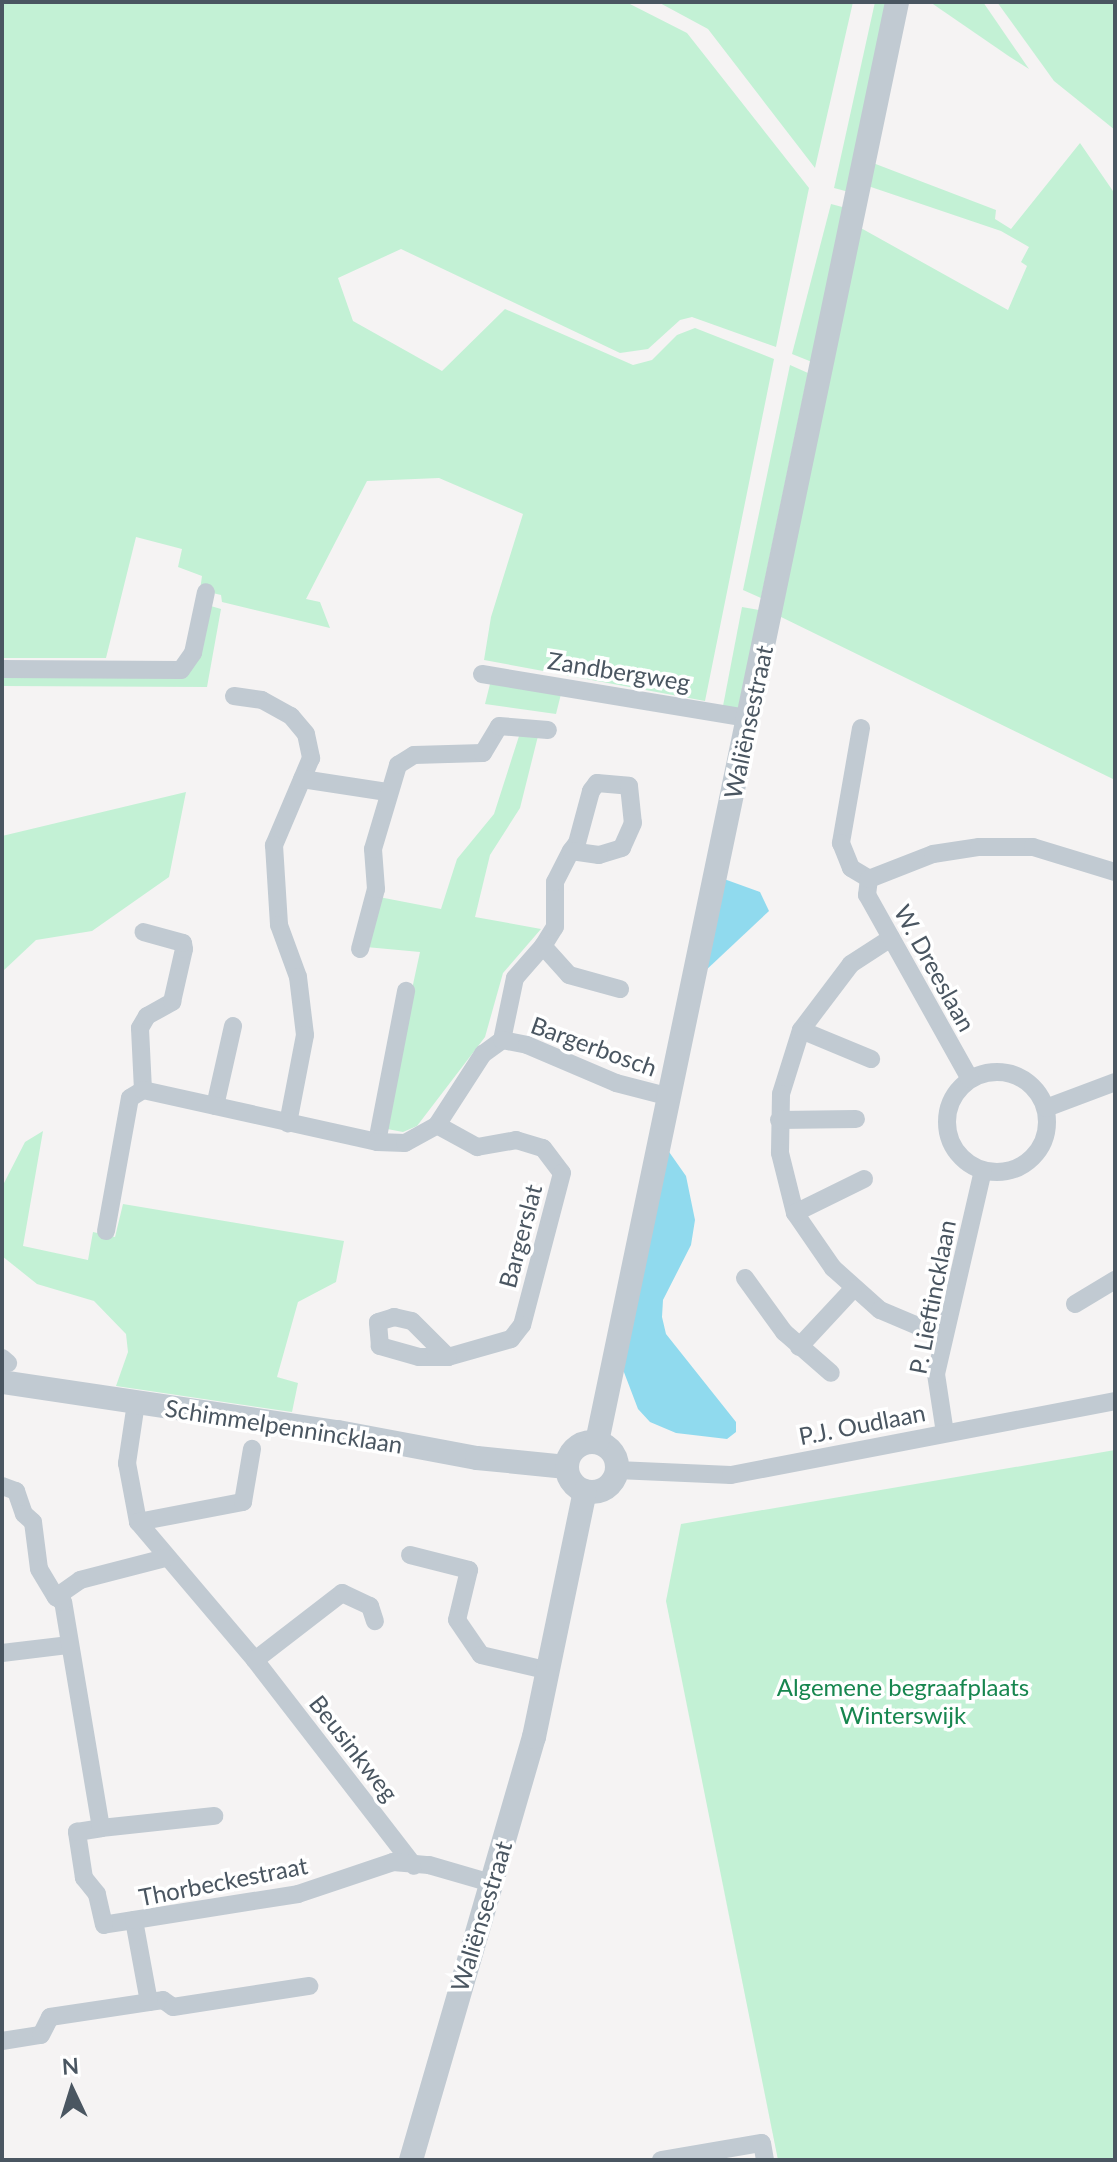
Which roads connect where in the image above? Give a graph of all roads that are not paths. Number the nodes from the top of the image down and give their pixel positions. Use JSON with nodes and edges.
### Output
{"nodes":[{"id":1,"x":897,"y":2,"type":"edge"},
{"id":2,"x":206,"y":592,"type":"dead end"},
{"id":3,"x":2,"y":669,"type":"edge"},
{"id":4,"x":482,"y":674,"type":"dead end"},
{"id":5,"x":234,"y":696,"type":"dead end"},
{"id":6,"x":749,"y":718,"type":"junction"},
{"id":7,"x":861,"y":728,"type":"dead end"},
{"id":8,"x":548,"y":730,"type":"dead end"},
{"id":9,"x":302,"y":779,"type":"junction"},
{"id":10,"x":387,"y":792,"type":"junction"},
{"id":11,"x":571,"y":851,"type":"dead end"},
{"id":12,"x":1115,"y":872,"type":"edge"},
{"id":13,"x":869,"y":879,"type":"junction"},
{"id":14,"x":143,"y":932,"type":"dead end"},
{"id":15,"x":891,"y":938,"type":"junction"},
{"id":16,"x":543,"y":946,"type":"junction"},
{"id":17,"x":360,"y":949,"type":"dead end"},
{"id":18,"x":620,"y":989,"type":"dead end"},
{"id":19,"x":406,"y":991,"type":"dead end"},
{"id":20,"x":233,"y":1026,"type":"dead end"},
{"id":21,"x":801,"y":1030,"type":"junction"},
{"id":22,"x":502,"y":1040,"type":"junction"},
{"id":23,"x":871,"y":1059,"type":"dead end"},
{"id":24,"x":970,"y":1079,"type":"junction"},
{"id":25,"x":1115,"y":1082,"type":"edge"},
{"id":26,"x":143,"y":1090,"type":"junction"},
{"id":27,"x":670,"y":1097,"type":"junction"},
{"id":28,"x":215,"y":1106,"type":"junction"},
{"id":29,"x":1046,"y":1108,"type":"junction"},
{"id":30,"x":856,"y":1119,"type":"dead end"},
{"id":31,"x":779,"y":1120,"type":"junction"},
{"id":32,"x":288,"y":1123,"type":"junction"},
{"id":33,"x":437,"y":1125,"type":"junction"},
{"id":34,"x":377,"y":1142,"type":"junction"},
{"id":35,"x":983,"y":1171,"type":"junction"},
{"id":36,"x":864,"y":1179,"type":"dead end"},
{"id":37,"x":795,"y":1213,"type":"junction"},
{"id":38,"x":106,"y":1231,"type":"dead end"},
{"id":39,"x":745,"y":1278,"type":"dead end"},
{"id":40,"x":1115,"y":1280,"type":"edge"},
{"id":41,"x":853,"y":1289,"type":"junction"},
{"id":42,"x":1075,"y":1304,"type":"dead end"},
{"id":43,"x":944,"y":1337,"type":"junction"},
{"id":44,"x":799,"y":1347,"type":"junction"},
{"id":45,"x":448,"y":1357,"type":"dead end"},
{"id":46,"x":4,"y":1368,"type":"edge"},
{"id":47,"x":831,"y":1373,"type":"dead end"},
{"id":48,"x":1115,"y":1401,"type":"edge"},
{"id":49,"x":136,"y":1403,"type":"junction"},
{"id":50,"x":945,"y":1433,"type":"junction"},
{"id":51,"x":597,"y":1442,"type":"junction"},
{"id":52,"x":252,"y":1449,"type":"dead end"},
{"id":53,"x":567,"y":1467,"type":"junction"},
{"id":54,"x":617,"y":1470,"type":"junction"},
{"id":55,"x":3,"y":1486,"type":"edge"},
{"id":56,"x":585,"y":1491,"type":"junction"},
{"id":57,"x":138,"y":1522,"type":"junction"},
{"id":58,"x":410,"y":1555,"type":"dead end"},
{"id":59,"x":165,"y":1558,"type":"junction"},
{"id":60,"x":56,"y":1597,"type":"junction"},
{"id":61,"x":375,"y":1621,"type":"dead end"},
{"id":62,"x":68,"y":1645,"type":"junction"},
{"id":63,"x":2,"y":1653,"type":"edge"},
{"id":64,"x":255,"y":1660,"type":"junction"},
{"id":65,"x":545,"y":1670,"type":"junction"},
{"id":66,"x":214,"y":1816,"type":"dead end"},
{"id":67,"x":101,"y":1828,"type":"junction"},
{"id":68,"x":414,"y":1866,"type":"junction"},
{"id":69,"x":491,"y":1883,"type":"junction"},
{"id":70,"x":134,"y":1920,"type":"junction"},
{"id":71,"x":309,"y":1986,"type":"dead end"},
{"id":72,"x":149,"y":2002,"type":"junction"},
{"id":73,"x":2,"y":2041,"type":"edge"},
{"id":74,"x":764,"y":2151,"type":"edge"},
{"id":75,"x":411,"y":2160,"type":"edge"},
{"id":76,"x":661,"y":2160,"type":"edge"}],
"edges":[{"from":1,"to":6,"type":"street","name":"Waliënsestraat"},
{"from":2,"to":3,"type":"street"},
{"from":4,"to":6,"type":"street","name":"Zandbergweg"},
{"from":5,"to":9,"type":"street"},
{"from":6,"to":27,"type":"street","name":"Waliënsestraat"},
{"from":7,"to":13,"type":"street","name":"W. Dreeslaan"},
{"from":8,"to":10,"type":"street"},
{"from":9,"to":10,"type":"street"},
{"from":9,"to":32,"type":"street"},
{"from":10,"to":17,"type":"street"},
{"from":11,"to":16,"type":"street"},
{"from":12,"to":13,"type":"street"},
{"from":13,"to":15,"type":"street","name":"W. Dreeslaan"},
{"from":14,"to":26,"type":"street"},
{"from":15,"to":21,"type":"street"},
{"from":15,"to":24,"type":"street","name":"W. Dreeslaan"},
{"from":16,"to":18,"type":"street"},
{"from":16,"to":22,"type":"street","name":"Bargerbosch"},
{"from":19,"to":34,"type":"street"},
{"from":20,"to":28,"type":"street"},
{"from":21,"to":23,"type":"street"},
{"from":21,"to":31,"type":"street"},
{"from":22,"to":27,"type":"street","name":"Bargerbosch"},
{"from":22,"to":33,"type":"street","name":"Bargerbosch"},
{"from":24,"to":29,"type":"street"},
{"from":24,"to":35,"type":"street"},
{"from":25,"to":29,"type":"street"},
{"from":26,"to":28,"type":"street"},
{"from":26,"to":38,"type":"street"},
{"from":27,"to":51,"type":"street","name":"Waliënsestraat"},
{"from":28,"to":32,"type":"street"},
{"from":29,"to":35,"type":"street"},
{"from":30,"to":31,"type":"street"},
{"from":31,"to":37,"type":"street"},
{"from":32,"to":34,"type":"street"},
{"from":33,"to":34,"type":"street"},
{"from":33,"to":45,"type":"street","name":"Bargerslat"},
{"from":35,"to":43,"type":"street","name":"P. Lieftincklaan"},
{"from":36,"to":37,"type":"street"},
{"from":37,"to":41,"type":"street"},
{"from":39,"to":44,"type":"street"},
{"from":40,"to":42,"type":"street"},
{"from":41,"to":43,"type":"street"},
{"from":41,"to":44,"type":"street"},
{"from":43,"to":50,"type":"street","name":"P. Lieftincklaan"},
{"from":44,"to":47,"type":"street"},
{"from":46,"to":49,"type":"street","name":"Schimmelpennincklaan"},
{"from":48,"to":50,"type":"street","name":"P.J. Oudlaan"},
{"from":49,"to":53,"type":"street","name":"Schimmelpennincklaan"},
{"from":49,"to":57,"type":"street"},
{"from":50,"to":54,"type":"street","name":"P.J. Oudlaan"},
{"from":51,"to":53,"type":"street"},
{"from":51,"to":54,"type":"street"},
{"from":52,"to":57,"type":"street"},
{"from":53,"to":56,"type":"street"},
{"from":54,"to":56,"type":"street"},
{"from":55,"to":60,"type":"street"},
{"from":56,"to":65,"type":"street","name":"Waliënsestraat"},
{"from":57,"to":59,"type":"street","name":"Beusinkweg"},
{"from":58,"to":65,"type":"street"},
{"from":59,"to":60,"type":"street"},
{"from":59,"to":64,"type":"street","name":"Beusinkweg"},
{"from":60,"to":62,"type":"street"},
{"from":61,"to":64,"type":"street"},
{"from":62,"to":63,"type":"street"},
{"from":62,"to":67,"type":"street"},
{"from":64,"to":68,"type":"street","name":"Beusinkweg"},
{"from":65,"to":69,"type":"street","name":"Waliënsestraat"},
{"from":66,"to":67,"type":"street"},
{"from":67,"to":70,"type":"street"},
{"from":68,"to":69,"type":"street","name":"Thorbeckestraat"},
{"from":68,"to":70,"type":"street","name":"Thorbeckestraat"},
{"from":69,"to":75,"type":"street","name":"Waliënsestraat"},
{"from":70,"to":72,"type":"street","name":"Thorbeckestraat"},
{"from":71,"to":72,"type":"street"},
{"from":72,"to":73,"type":"street"},
{"from":74,"to":76,"type":"street"}]}
